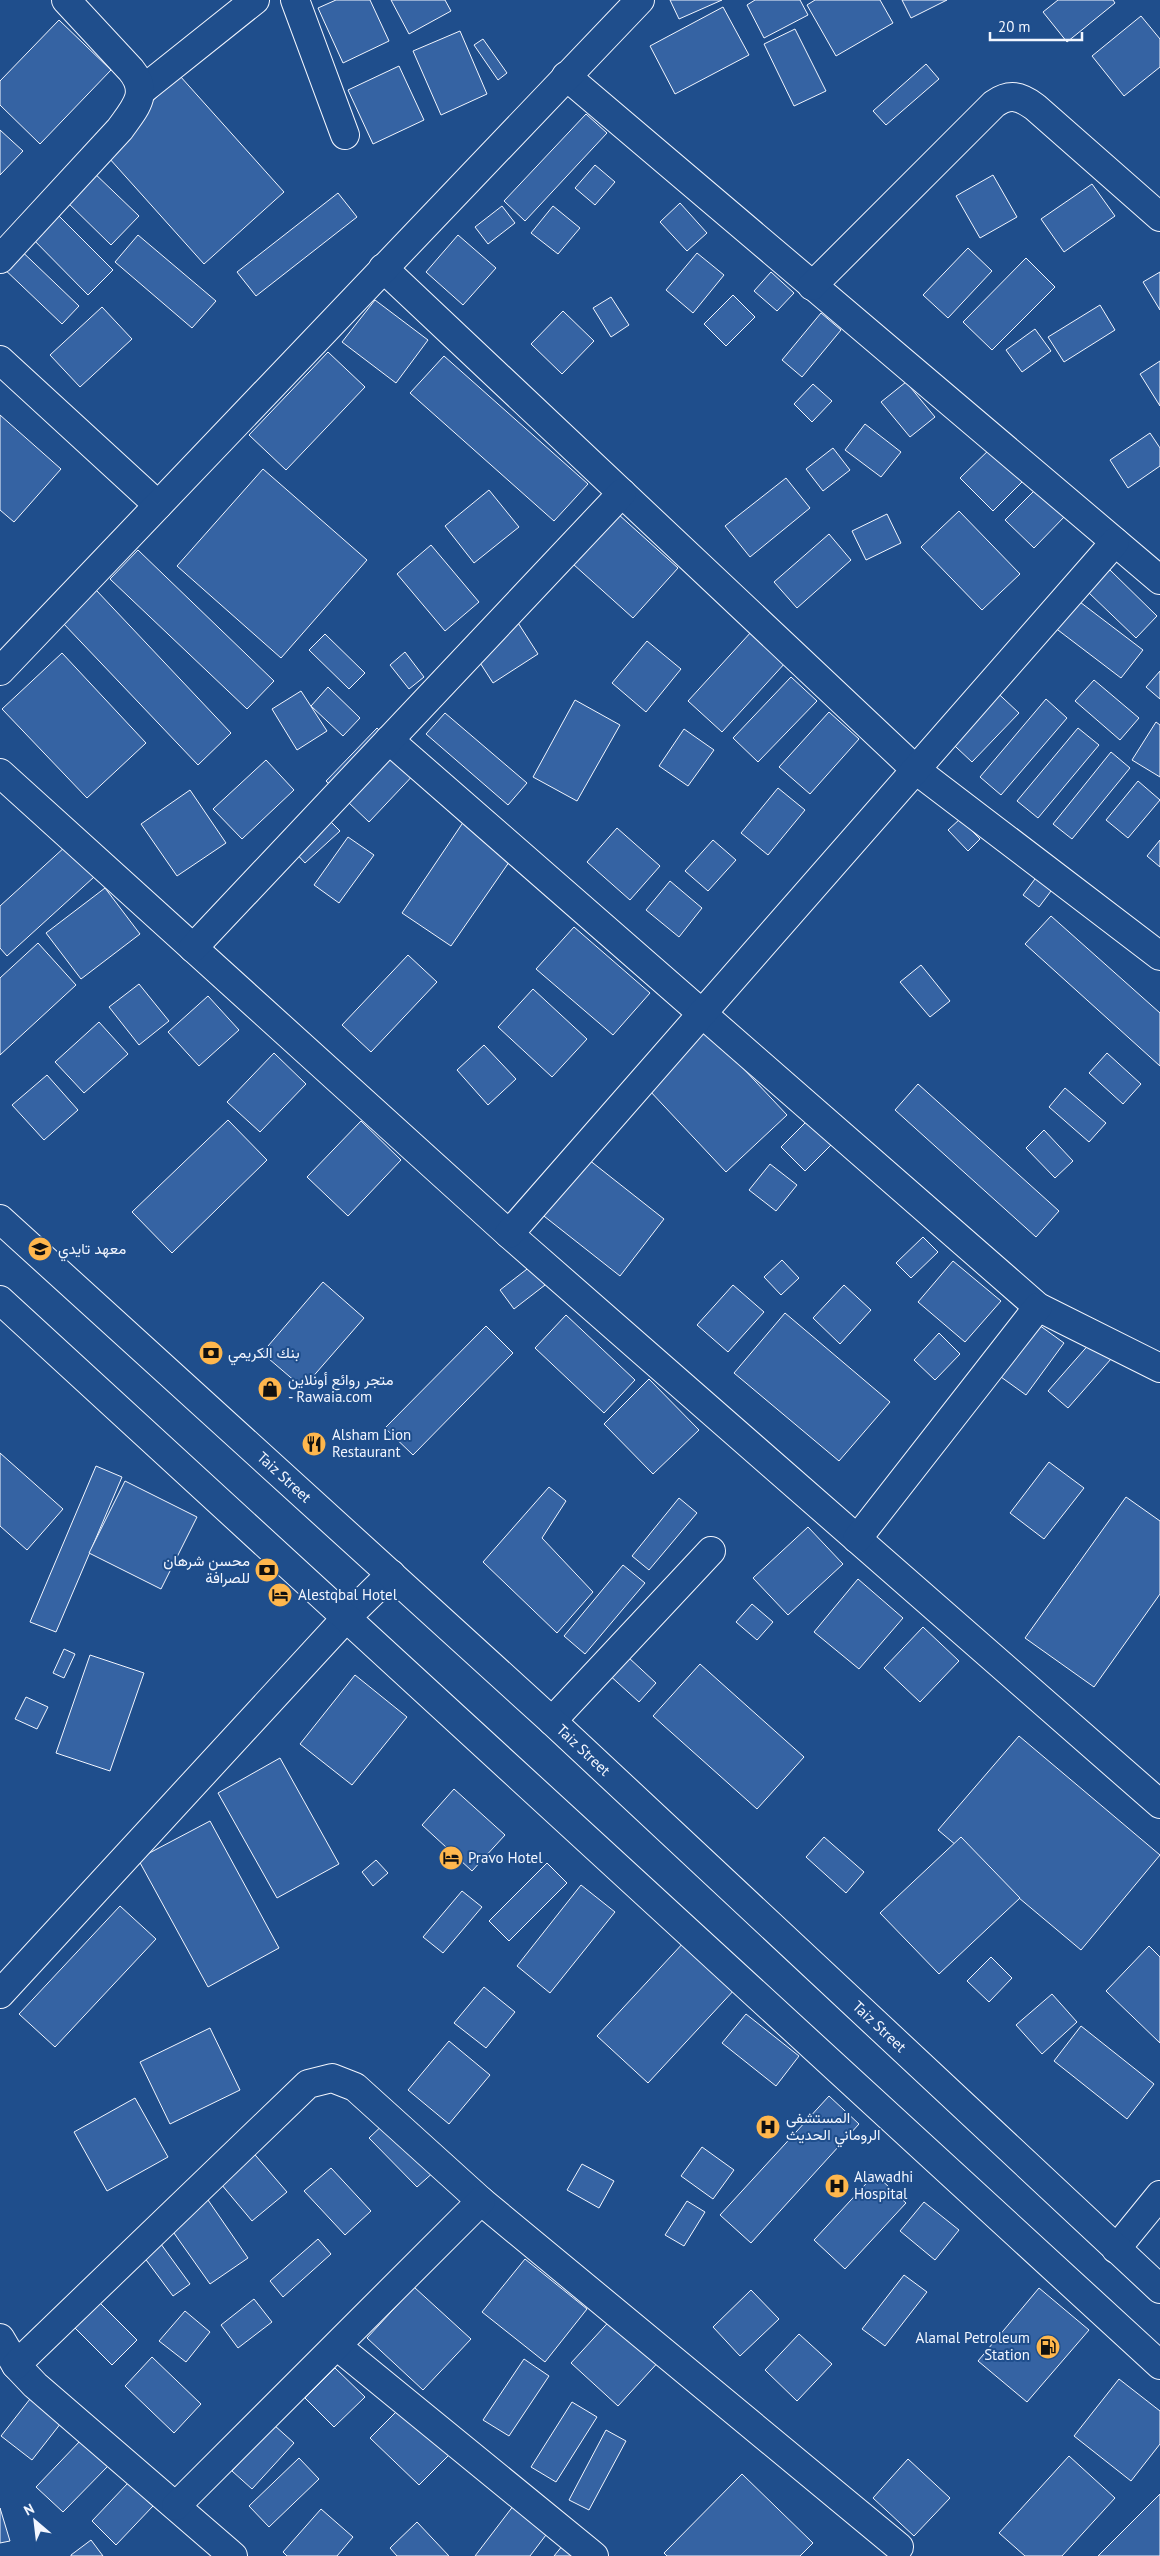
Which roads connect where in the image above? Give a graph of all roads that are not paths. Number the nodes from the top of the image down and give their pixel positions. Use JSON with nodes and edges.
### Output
{"nodes":[{"id":1,"x":66,"y":0,"type":"edge"},
{"id":2,"x":255,"y":0,"type":"edge"},
{"id":3,"x":295,"y":0,"type":"edge"},
{"id":4,"x":640,"y":0,"type":"edge"},
{"id":5,"x":566,"y":76,"type":"junction"},
{"id":6,"x":141,"y":91,"type":"junction"},
{"id":7,"x":345,"y":135,"type":"dead end"},
{"id":8,"x":1160,"y":217,"type":"edge"},
{"id":9,"x":0,"y":259,"type":"edge"},
{"id":10,"x":383,"y":268,"type":"junction"},
{"id":11,"x":812,"y":286,"type":"junction"},
{"id":12,"x":0,"y":360,"type":"edge"},
{"id":13,"x":622,"y":493,"type":"junction"},
{"id":14,"x":158,"y":505,"type":"junction"},
{"id":15,"x":1115,"y":542,"type":"junction"},
{"id":16,"x":1160,"y":580,"type":"edge"},
{"id":17,"x":0,"y":671,"type":"edge"},
{"id":18,"x":389,"y":740,"type":"junction"},
{"id":19,"x":916,"y":770,"type":"junction"},
{"id":20,"x":0,"y":773,"type":"edge"},
{"id":21,"x":193,"y":948,"type":"junction"},
{"id":22,"x":1160,"y":956,"type":"edge"},
{"id":23,"x":702,"y":1014,"type":"junction"},
{"id":24,"x":0,"y":1219,"type":"edge"},
{"id":25,"x":509,"y":1234,"type":"junction"},
{"id":26,"x":0,"y":1300,"type":"edge"},
{"id":27,"x":1038,"y":1307,"type":"junction"},
{"id":28,"x":1160,"y":1368,"type":"edge"},
{"id":29,"x":857,"y":1539,"type":"junction"},
{"id":30,"x":711,"y":1551,"type":"dead end"},
{"id":31,"x":391,"y":1574,"type":"junction"},
{"id":32,"x":347,"y":1617,"type":"junction"},
{"id":33,"x":552,"y":1721,"type":"junction"},
{"id":34,"x":1160,"y":1804,"type":"edge"},
{"id":35,"x":0,"y":1994,"type":"edge"},
{"id":36,"x":1160,"y":2195,"type":"edge"},
{"id":37,"x":481,"y":2201,"type":"junction"},
{"id":38,"x":1116,"y":2250,"type":"junction"},
{"id":39,"x":1160,"y":2289,"type":"edge"},
{"id":40,"x":0,"y":2338,"type":"edge"},
{"id":41,"x":337,"y":2346,"type":"junction"},
{"id":42,"x":16,"y":2365,"type":"junction"},
{"id":43,"x":1160,"y":2365,"type":"edge"},
{"id":44,"x":176,"y":2506,"type":"junction"},
{"id":45,"x":899,"y":2547,"type":"dead end"},
{"id":46,"x":232,"y":2556,"type":"edge"},
{"id":47,"x":594,"y":2556,"type":"edge"}],
"edges":[{"from":1,"to":6,"type":"main road"},
{"from":2,"to":6,"type":"main road"},
{"from":3,"to":7,"type":"main road"},
{"from":4,"to":5,"type":"main road"},
{"from":5,"to":10,"type":"main road"},
{"from":5,"to":11,"type":"main road"},
{"from":6,"to":9,"type":"main road"},
{"from":8,"to":11,"type":"main road"},
{"from":10,"to":13,"type":"main road"},
{"from":10,"to":14,"type":"main road"},
{"from":11,"to":15,"type":"main road"},
{"from":12,"to":14,"type":"main road"},
{"from":13,"to":18,"type":"main road"},
{"from":13,"to":19,"type":"main road"},
{"from":14,"to":17,"type":"main road"},
{"from":15,"to":16,"type":"main road"},
{"from":15,"to":19,"type":"main road"},
{"from":18,"to":21,"type":"main road"},
{"from":18,"to":23,"type":"main road"},
{"from":19,"to":22,"type":"main road"},
{"from":19,"to":23,"type":"main road"},
{"from":20,"to":21,"type":"main road"},
{"from":21,"to":25,"type":"main road"},
{"from":23,"to":25,"type":"main road"},
{"from":23,"to":27,"type":"main road"},
{"from":24,"to":31,"type":"main road","name":"Taiz Street"},
{"from":25,"to":29,"type":"main road"},
{"from":26,"to":32,"type":"main road"},
{"from":27,"to":28,"type":"main road"},
{"from":27,"to":29,"type":"main road"},
{"from":29,"to":34,"type":"main road"},
{"from":30,"to":33,"type":"main road"},
{"from":31,"to":32,"type":"main road"},
{"from":31,"to":33,"type":"main road","name":"Taiz Street"},
{"from":32,"to":35,"type":"main road"},
{"from":32,"to":43,"type":"main road"},
{"from":33,"to":38,"type":"main road","name":"Taiz Street"},
{"from":36,"to":38,"type":"main road"},
{"from":37,"to":41,"type":"main road"},
{"from":37,"to":42,"type":"main road"},
{"from":37,"to":45,"type":"main road"},
{"from":38,"to":39,"type":"main road","name":"Taiz Street"},
{"from":40,"to":42,"type":"main road"},
{"from":41,"to":44,"type":"main road"},
{"from":41,"to":47,"type":"main road"},
{"from":42,"to":44,"type":"main road"},
{"from":44,"to":46,"type":"main road"}]}
